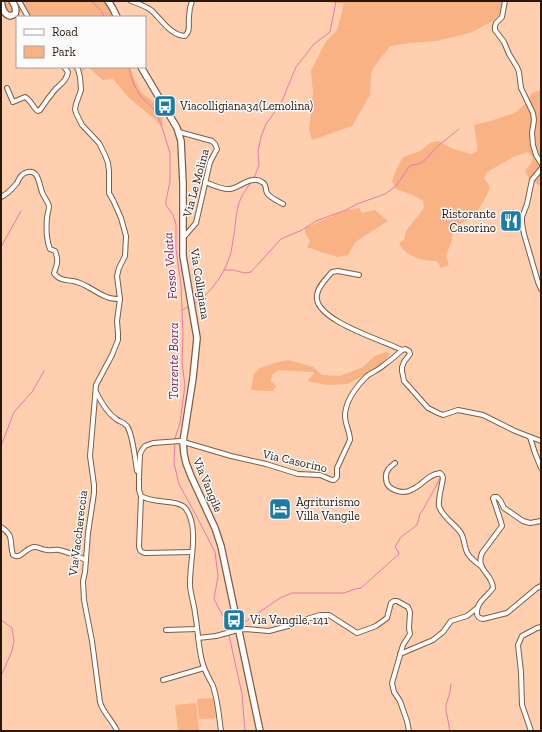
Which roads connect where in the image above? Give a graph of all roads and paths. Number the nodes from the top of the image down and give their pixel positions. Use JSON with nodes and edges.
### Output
{"nodes":[{"id":1,"x":1,"y":1,"type":"edge"},
{"id":2,"x":12,"y":1,"type":"edge"},
{"id":3,"x":19,"y":1,"type":"edge"},
{"id":4,"x":108,"y":1,"type":"edge"},
{"id":5,"x":131,"y":1,"type":"edge"},
{"id":6,"x":192,"y":1,"type":"edge"},
{"id":7,"x":505,"y":1,"type":"edge"},
{"id":8,"x":27,"y":16,"type":"edge"},
{"id":9,"x":116,"y":16,"type":"edge"},
{"id":10,"x":65,"y":68,"type":"edge"},
{"id":11,"x":77,"y":68,"type":"edge"},
{"id":12,"x":142,"y":68,"type":"edge"},
{"id":13,"x":7,"y":88,"type":"dead end"},
{"id":14,"x":179,"y":132,"type":"junction"},
{"id":15,"x":541,"y":163,"type":"edge"},
{"id":16,"x":541,"y":170,"type":"edge"},
{"id":17,"x":206,"y":182,"type":"junction"},
{"id":18,"x":1,"y":197,"type":"edge"},
{"id":19,"x":283,"y":204,"type":"dead end"},
{"id":20,"x":182,"y":238,"type":"junction"},
{"id":21,"x":359,"y":275,"type":"dead end"},
{"id":22,"x":541,"y":289,"type":"edge"},
{"id":23,"x":120,"y":299,"type":"junction"},
{"id":24,"x":402,"y":350,"type":"junction"},
{"id":25,"x":96,"y":392,"type":"junction"},
{"id":26,"x":530,"y":437,"type":"junction"},
{"id":27,"x":182,"y":441,"type":"junction"},
{"id":28,"x":541,"y":441,"type":"edge"},
{"id":29,"x":395,"y":463,"type":"dead end"},
{"id":30,"x":541,"y":468,"type":"edge"},
{"id":31,"x":139,"y":477,"type":"junction"},
{"id":32,"x":141,"y":496,"type":"junction"},
{"id":33,"x":541,"y":521,"type":"edge"},
{"id":34,"x":1,"y":527,"type":"edge"},
{"id":35,"x":192,"y":552,"type":"junction"},
{"id":36,"x":86,"y":560,"type":"junction"},
{"id":37,"x":482,"y":567,"type":"junction"},
{"id":38,"x":541,"y":586,"type":"edge"},
{"id":39,"x":477,"y":608,"type":"junction"},
{"id":40,"x":541,"y":627,"type":"edge"},
{"id":41,"x":197,"y":629,"type":"junction"},
{"id":42,"x":166,"y":630,"type":"dead end"},
{"id":43,"x":238,"y":630,"type":"junction"},
{"id":44,"x":198,"y":638,"type":"junction"},
{"id":45,"x":400,"y":654,"type":"junction"},
{"id":46,"x":204,"y":668,"type":"junction"},
{"id":47,"x":163,"y":680,"type":"dead end"},
{"id":48,"x":117,"y":731,"type":"edge"},
{"id":49,"x":221,"y":731,"type":"edge"},
{"id":50,"x":260,"y":731,"type":"edge"},
{"id":51,"x":409,"y":731,"type":"edge"},
{"id":52,"x":531,"y":731,"type":"edge"}],
"edges":[{"from":1,"to":2,"type":"street"},
{"from":3,"to":8,"type":"street"},
{"from":4,"to":9,"type":"street"},
{"from":5,"to":6,"type":"street"},
{"from":7,"to":15,"type":"street"},
{"from":10,"to":13,"type":"street"},
{"from":11,"to":23,"type":"street","name":"Via Vacchereccia"},
{"from":12,"to":14,"type":"street","name":"Via Colligiana"},
{"from":14,"to":17,"type":"street","name":"Via Le Molina"},
{"from":14,"to":20,"type":"street","name":"Via Colligiana"},
{"from":16,"to":22,"type":"street"},
{"from":17,"to":19,"type":"street"},
{"from":17,"to":20,"type":"street","name":"Via Le Molina"},
{"from":18,"to":23,"type":"street"},
{"from":20,"to":27,"type":"street","name":"Via Colligiana"},
{"from":21,"to":24,"type":"street"},
{"from":23,"to":25,"type":"street","name":"Via Vacchereccia"},
{"from":24,"to":26,"type":"street"},
{"from":24,"to":27,"type":"street","name":"Via Casorino"},
{"from":25,"to":31,"type":"street"},
{"from":25,"to":36,"type":"street","name":"Via Vacchereccia"},
{"from":26,"to":28,"type":"street"},
{"from":26,"to":30,"type":"street"},
{"from":27,"to":31,"type":"street"},
{"from":27,"to":43,"type":"street","name":"Via Vangile"},
{"from":29,"to":37,"type":"street"},
{"from":31,"to":32,"type":"street"},
{"from":32,"to":35,"type":"street"},
{"from":32,"to":35,"type":"street"},
{"from":33,"to":37,"type":"street"},
{"from":34,"to":36,"type":"street"},
{"from":35,"to":41,"type":"street"},
{"from":36,"to":48,"type":"street","name":"Via Vacchereccia"},
{"from":37,"to":39,"type":"street"},
{"from":38,"to":39,"type":"street"},
{"from":39,"to":45,"type":"street"},
{"from":40,"to":52,"type":"street"},
{"from":41,"to":42,"type":"street"},
{"from":41,"to":44,"type":"street"},
{"from":43,"to":44,"type":"street"},
{"from":43,"to":45,"type":"street"},
{"from":43,"to":50,"type":"street","name":"Via Vangile"},
{"from":44,"to":46,"type":"street"},
{"from":45,"to":51,"type":"street"},
{"from":46,"to":47,"type":"street"},
{"from":46,"to":49,"type":"street"}]}
